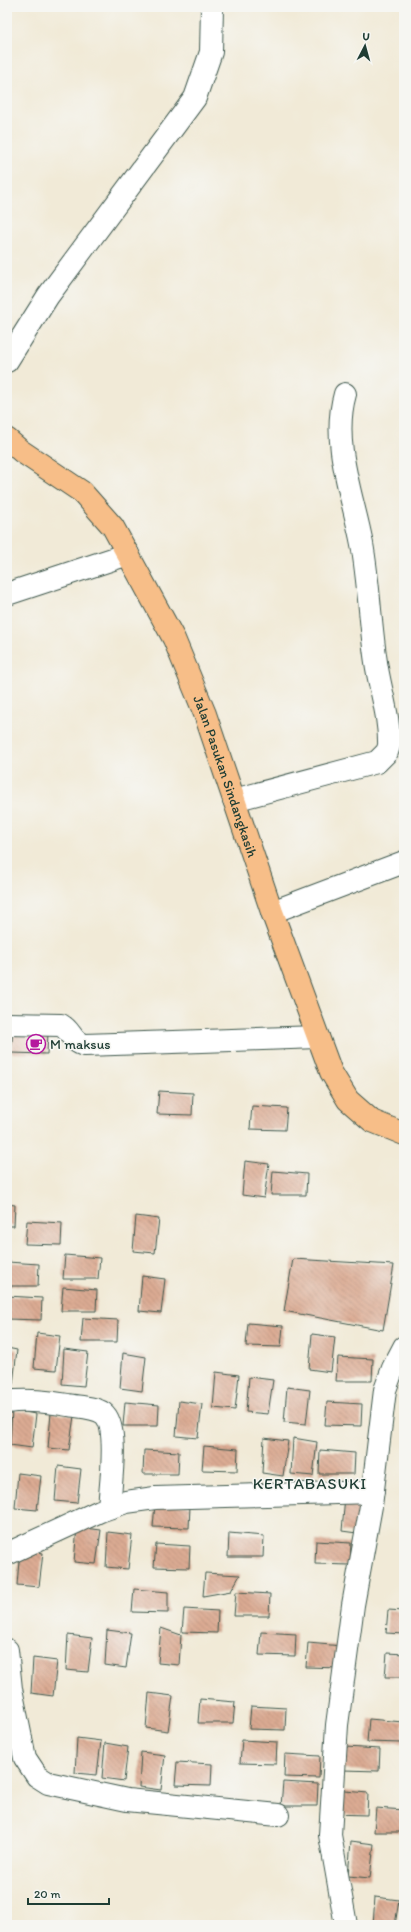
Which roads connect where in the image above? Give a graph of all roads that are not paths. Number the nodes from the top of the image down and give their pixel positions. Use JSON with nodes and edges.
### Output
{"nodes":[{"id":1,"x":212,"y":7,"type":"edge"},
{"id":2,"x":7,"y":361,"type":"edge"},
{"id":3,"x":345,"y":394,"type":"dead end"},
{"id":4,"x":7,"y":439,"type":"edge"},
{"id":5,"x":128,"y":554,"type":"junction"},
{"id":6,"x":7,"y":594,"type":"edge"},
{"id":7,"x":234,"y":800,"type":"junction"},
{"id":8,"x":404,"y":862,"type":"edge"},
{"id":9,"x":272,"y":912,"type":"junction"},
{"id":10,"x":7,"y":1024,"type":"edge"},
{"id":11,"x":318,"y":1037,"type":"junction"},
{"id":12,"x":404,"y":1134,"type":"edge"},
{"id":13,"x":404,"y":1347,"type":"edge"},
{"id":14,"x":7,"y":1402,"type":"edge"},
{"id":15,"x":373,"y":1492,"type":"junction"},
{"id":16,"x":109,"y":1508,"type":"junction"},
{"id":17,"x":7,"y":1554,"type":"edge"},
{"id":18,"x":7,"y":1650,"type":"edge"},
{"id":19,"x":278,"y":1815,"type":"dead end"},
{"id":20,"x":346,"y":1925,"type":"edge"}],
"edges":[{"from":1,"to":2,"type":"street"},
{"from":3,"to":7,"type":"street"},
{"from":4,"to":5,"type":"main road","name":"Jalan Pasukan Sindangkasih"},
{"from":5,"to":6,"type":"street"},
{"from":5,"to":7,"type":"main road","name":"Jalan Pasukan Sindangkasih"},
{"from":7,"to":9,"type":"main road","name":"Jalan Pasukan Sindangkasih"},
{"from":8,"to":9,"type":"street"},
{"from":9,"to":11,"type":"main road","name":"Jalan Pasukan Sindangkasih"},
{"from":10,"to":11,"type":"street"},
{"from":11,"to":12,"type":"main road","name":"Jalan Pasukan Sindangkasih"},
{"from":13,"to":15,"type":"street"},
{"from":14,"to":16,"type":"street"},
{"from":15,"to":16,"type":"street"},
{"from":15,"to":20,"type":"street"},
{"from":16,"to":17,"type":"street"},
{"from":18,"to":19,"type":"street"}]}
